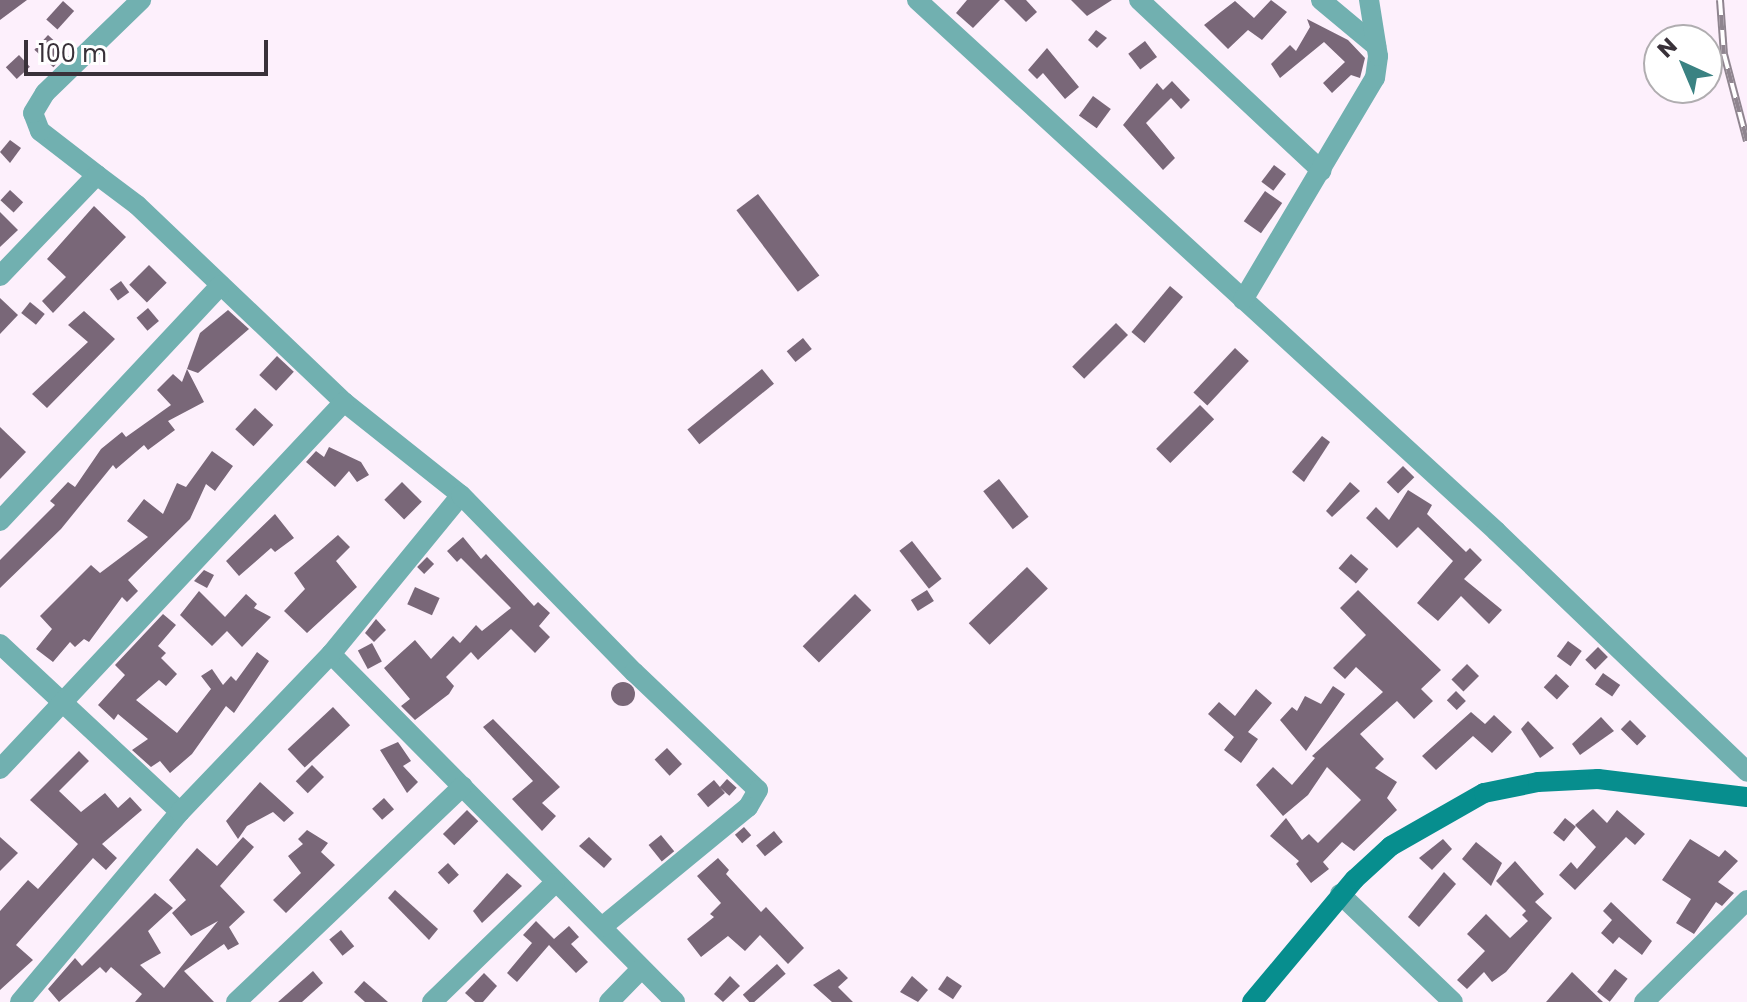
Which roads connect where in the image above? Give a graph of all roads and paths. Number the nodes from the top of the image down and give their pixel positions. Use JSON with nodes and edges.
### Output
{"nodes":[{"id":1,"x":141,"y":0,"type":"edge"},
{"id":2,"x":917,"y":0,"type":"edge"},
{"id":3,"x":1139,"y":0,"type":"edge"},
{"id":4,"x":1321,"y":0,"type":"edge"},
{"id":5,"x":1369,"y":0,"type":"edge"},
{"id":6,"x":1376,"y":46,"type":"junction"},
{"id":7,"x":1322,"y":171,"type":"junction"},
{"id":8,"x":97,"y":175,"type":"junction"},
{"id":9,"x":0,"y":276,"type":"edge"},
{"id":10,"x":221,"y":285,"type":"junction"},
{"id":11,"x":1243,"y":300,"type":"junction"},
{"id":12,"x":344,"y":402,"type":"junction"},
{"id":13,"x":461,"y":495,"type":"junction"},
{"id":14,"x":0,"y":521,"type":"edge"},
{"id":15,"x":0,"y":644,"type":"edge"},
{"id":16,"x":331,"y":654,"type":"junction"},
{"id":17,"x":61,"y":703,"type":"junction"},
{"id":18,"x":0,"y":769,"type":"edge"},
{"id":19,"x":1747,"y":772,"type":"edge"},
{"id":20,"x":463,"y":786,"type":"junction"},
{"id":21,"x":1747,"y":797,"type":"edge"},
{"id":22,"x":180,"y":812,"type":"junction"},
{"id":23,"x":555,"y":883,"type":"junction"},
{"id":24,"x":1340,"y":894,"type":"junction"},
{"id":25,"x":1747,"y":900,"type":"edge"},
{"id":26,"x":602,"y":927,"type":"junction"},
{"id":27,"x":641,"y":969,"type":"junction"},
{"id":28,"x":33,"y":997,"type":"edge"},
{"id":29,"x":236,"y":1002,"type":"edge"},
{"id":30,"x":432,"y":1002,"type":"edge"},
{"id":31,"x":609,"y":1002,"type":"edge"},
{"id":32,"x":675,"y":1002,"type":"edge"},
{"id":33,"x":1252,"y":1002,"type":"edge"},
{"id":34,"x":1453,"y":1002,"type":"edge"},
{"id":35,"x":1644,"y":1002,"type":"edge"}],
"edges":[{"from":1,"to":8,"type":"street"},
{"from":2,"to":11,"type":"street"},
{"from":3,"to":7,"type":"street"},
{"from":4,"to":6,"type":"street"},
{"from":5,"to":6,"type":"street"},
{"from":6,"to":7,"type":"street"},
{"from":7,"to":11,"type":"street"},
{"from":8,"to":9,"type":"street"},
{"from":8,"to":10,"type":"street"},
{"from":10,"to":12,"type":"street"},
{"from":10,"to":14,"type":"street"},
{"from":11,"to":19,"type":"street"},
{"from":12,"to":13,"type":"street"},
{"from":12,"to":17,"type":"street"},
{"from":13,"to":16,"type":"street"},
{"from":13,"to":26,"type":"street"},
{"from":15,"to":17,"type":"street"},
{"from":16,"to":20,"type":"street"},
{"from":16,"to":22,"type":"street"},
{"from":17,"to":18,"type":"street"},
{"from":17,"to":22,"type":"street"},
{"from":20,"to":23,"type":"street"},
{"from":20,"to":29,"type":"street"},
{"from":21,"to":24,"type":"street"},
{"from":22,"to":28,"type":"street"},
{"from":23,"to":26,"type":"street"},
{"from":23,"to":30,"type":"street"},
{"from":24,"to":33,"type":"street"},
{"from":24,"to":34,"type":"street"},
{"from":25,"to":35,"type":"street"},
{"from":26,"to":27,"type":"street"},
{"from":27,"to":31,"type":"street"},
{"from":27,"to":32,"type":"street"}]}
